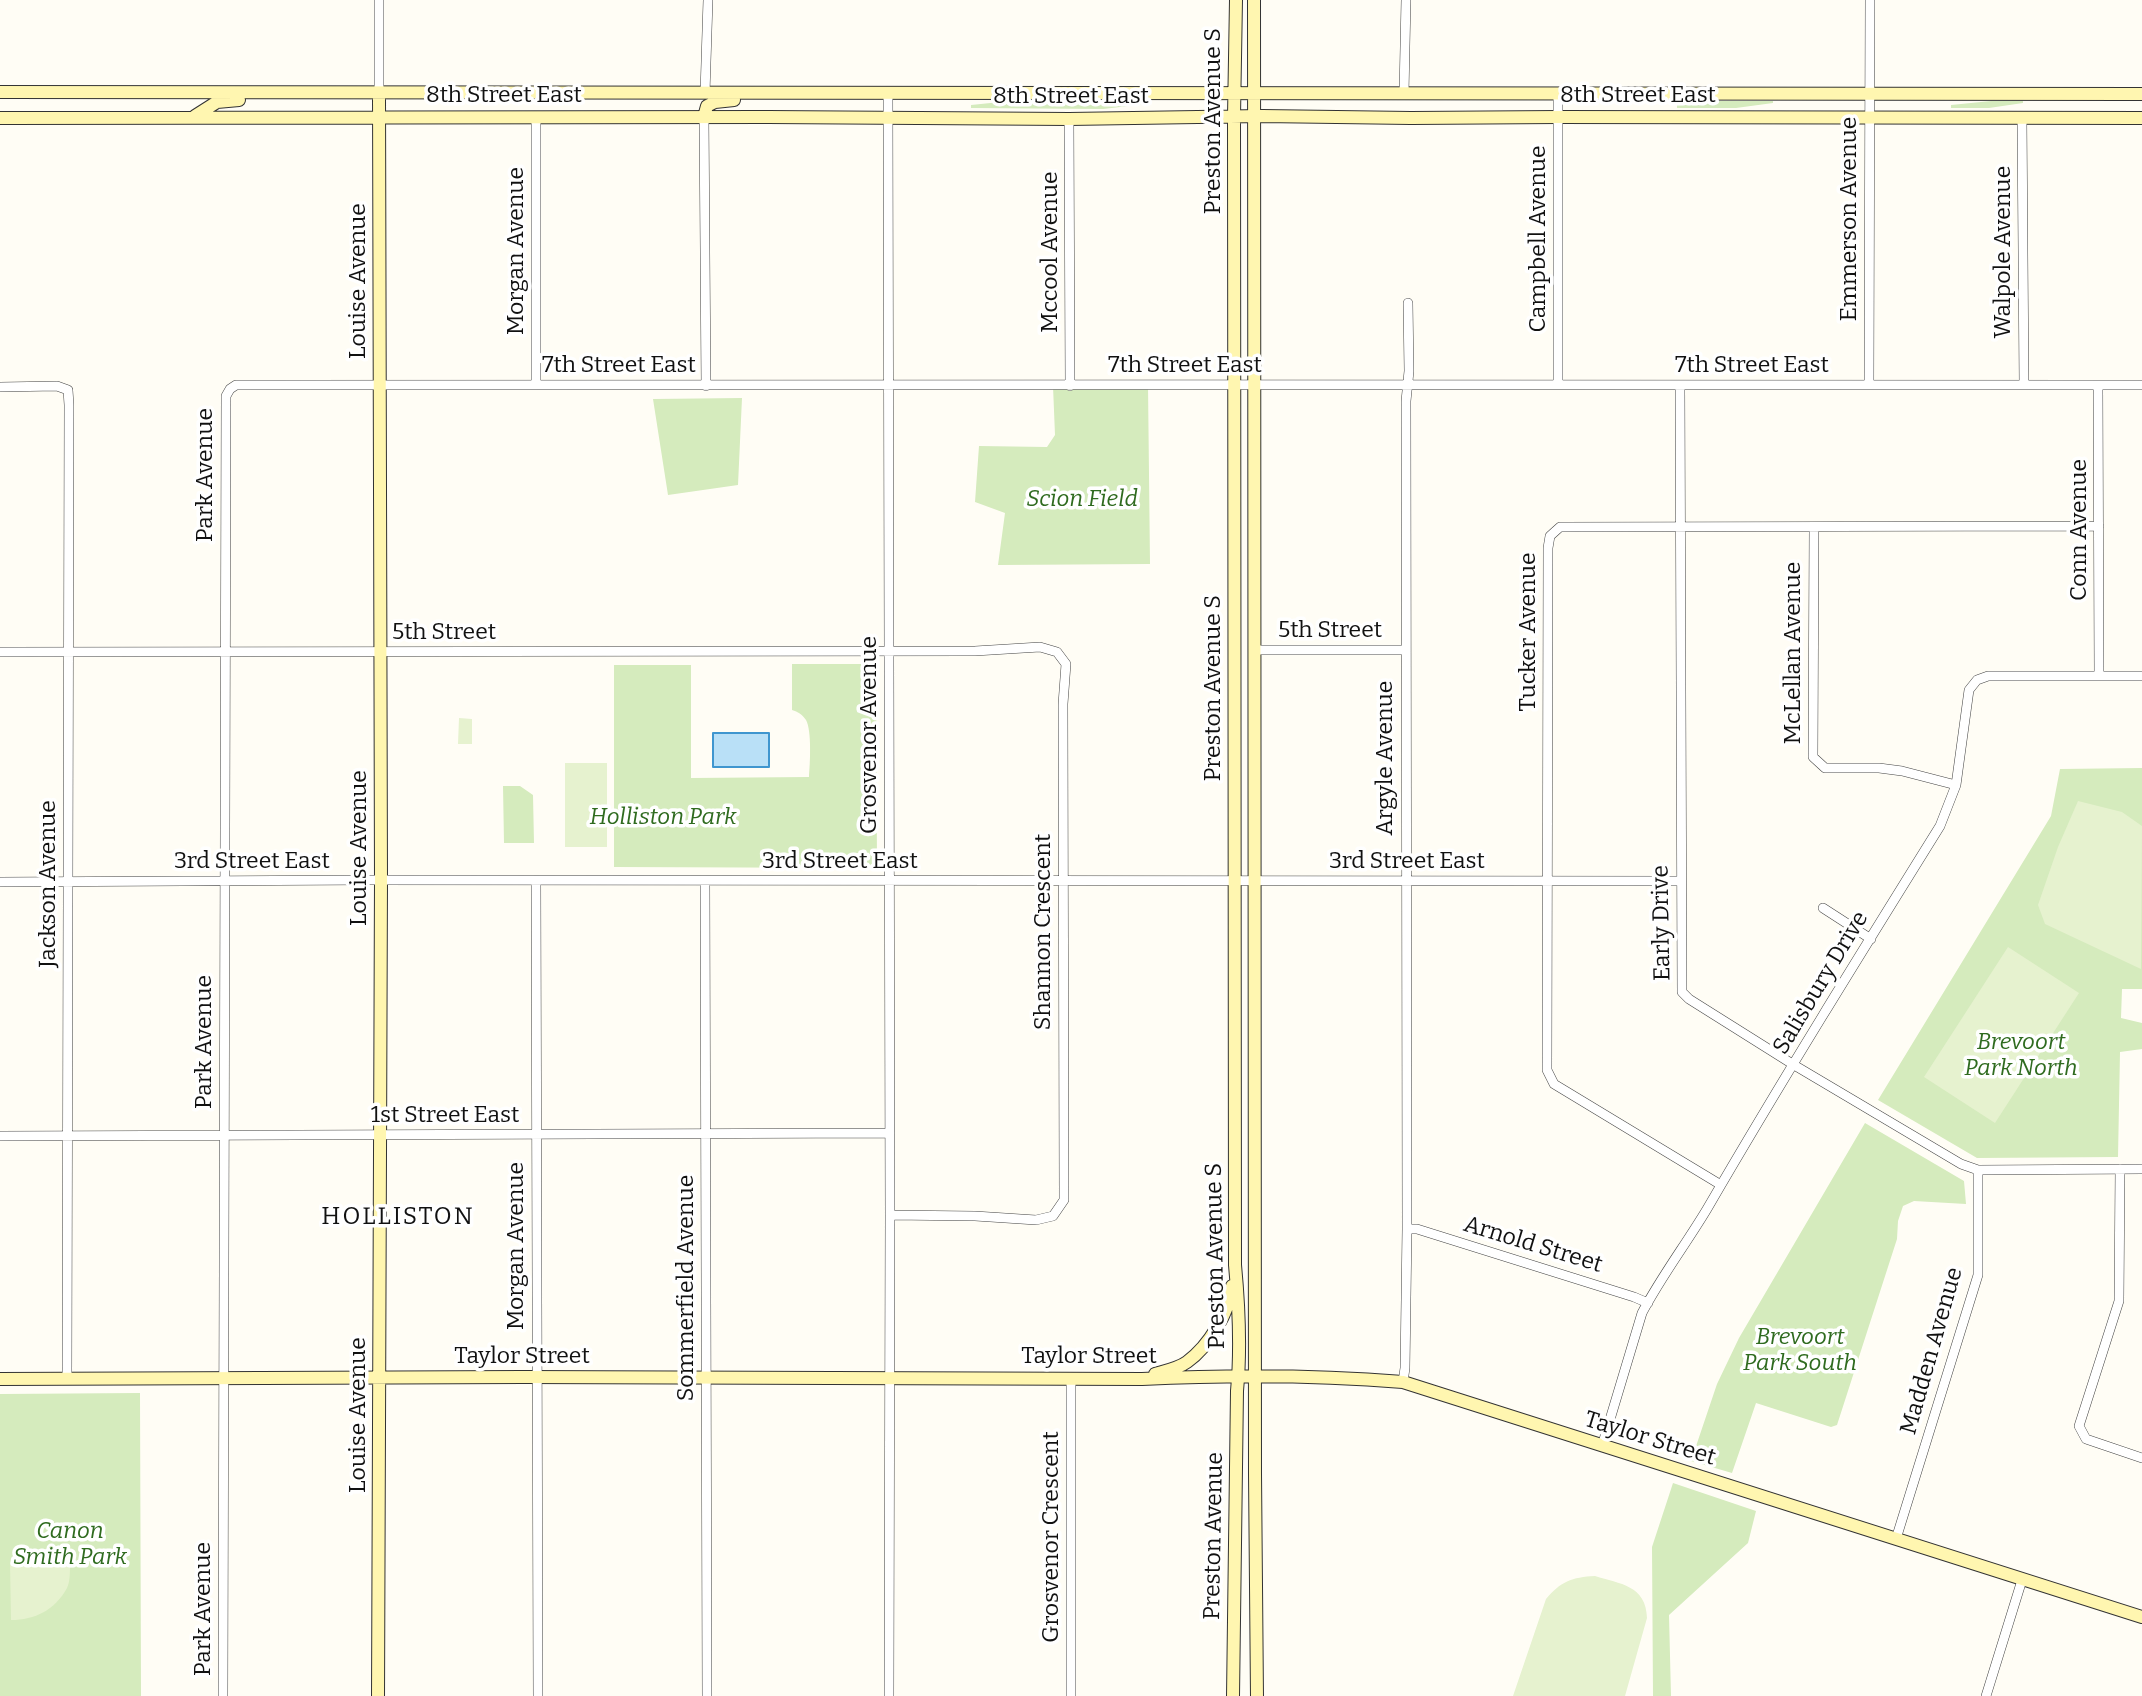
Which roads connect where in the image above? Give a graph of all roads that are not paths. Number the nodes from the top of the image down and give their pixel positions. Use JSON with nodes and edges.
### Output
{"nodes":[{"id":1,"x":379,"y":0,"type":"edge"},
{"id":2,"x":708,"y":0,"type":"edge"},
{"id":3,"x":1236,"y":0,"type":"edge"},
{"id":4,"x":1254,"y":0,"type":"edge"},
{"id":5,"x":1406,"y":0,"type":"edge"},
{"id":6,"x":1870,"y":0,"type":"edge"},
{"id":7,"x":0,"y":92,"type":"edge"},
{"id":8,"x":287,"y":93,"type":"junction"},
{"id":9,"x":379,"y":93,"type":"junction"},
{"id":10,"x":705,"y":93,"type":"junction"},
{"id":11,"x":782,"y":93,"type":"junction"},
{"id":12,"x":888,"y":93,"type":"junction"},
{"id":13,"x":1234,"y":93,"type":"junction"},
{"id":14,"x":1254,"y":93,"type":"junction"},
{"id":15,"x":1404,"y":93,"type":"junction"},
{"id":16,"x":1558,"y":93,"type":"junction"},
{"id":17,"x":1870,"y":94,"type":"junction"},
{"id":18,"x":2142,"y":94,"type":"edge"},
{"id":19,"x":194,"y":116,"type":"junction"},
{"id":20,"x":1234,"y":116,"type":"junction"},
{"id":21,"x":1253,"y":116,"type":"junction"},
{"id":22,"x":379,"y":117,"type":"junction"},
{"id":23,"x":536,"y":117,"type":"junction"},
{"id":24,"x":704,"y":117,"type":"junction"},
{"id":25,"x":888,"y":117,"type":"junction"},
{"id":26,"x":1559,"y":117,"type":"junction"},
{"id":27,"x":1870,"y":117,"type":"junction"},
{"id":28,"x":0,"y":118,"type":"edge"},
{"id":29,"x":2142,"y":118,"type":"edge"},
{"id":30,"x":1069,"y":119,"type":"junction"},
{"id":31,"x":2022,"y":119,"type":"junction"},
{"id":32,"x":1408,"y":303,"type":"dead end"},
{"id":33,"x":536,"y":384,"type":"junction"},
{"id":34,"x":1235,"y":384,"type":"junction"},
{"id":35,"x":1558,"y":384,"type":"junction"},
{"id":36,"x":380,"y":385,"type":"junction"},
{"id":37,"x":1254,"y":385,"type":"junction"},
{"id":38,"x":1407,"y":385,"type":"junction"},
{"id":39,"x":2025,"y":385,"type":"junction"},
{"id":40,"x":2098,"y":385,"type":"junction"},
{"id":41,"x":2142,"y":385,"type":"edge"},
{"id":42,"x":706,"y":386,"type":"junction"},
{"id":43,"x":888,"y":386,"type":"junction"},
{"id":44,"x":1070,"y":386,"type":"junction"},
{"id":45,"x":1680,"y":386,"type":"junction"},
{"id":46,"x":1869,"y":386,"type":"junction"},
{"id":47,"x":0,"y":387,"type":"edge"},
{"id":48,"x":230,"y":389,"type":"joint"},
{"id":49,"x":2099,"y":526,"type":"junction"},
{"id":50,"x":1680,"y":527,"type":"junction"},
{"id":51,"x":1814,"y":527,"type":"junction"},
{"id":52,"x":1255,"y":650,"type":"junction"},
{"id":53,"x":1406,"y":650,"type":"junction"},
{"id":54,"x":889,"y":651,"type":"junction"},
{"id":55,"x":0,"y":652,"type":"edge"},
{"id":56,"x":69,"y":652,"type":"junction"},
{"id":57,"x":225,"y":652,"type":"junction"},
{"id":58,"x":381,"y":652,"type":"junction"},
{"id":59,"x":2099,"y":675,"type":"junction"},
{"id":60,"x":2142,"y":676,"type":"edge"},
{"id":61,"x":1956,"y":785,"type":"junction"},
{"id":62,"x":382,"y":880,"type":"junction"},
{"id":63,"x":536,"y":880,"type":"junction"},
{"id":64,"x":1063,"y":880,"type":"junction"},
{"id":65,"x":1405,"y":880,"type":"junction"},
{"id":66,"x":1548,"y":880,"type":"junction"},
{"id":67,"x":224,"y":881,"type":"junction"},
{"id":68,"x":705,"y":881,"type":"junction"},
{"id":69,"x":890,"y":881,"type":"junction"},
{"id":70,"x":1235,"y":881,"type":"junction"},
{"id":71,"x":1681,"y":881,"type":"junction"},
{"id":72,"x":0,"y":882,"type":"edge"},
{"id":73,"x":69,"y":882,"type":"junction"},
{"id":74,"x":1254,"y":882,"type":"junction"},
{"id":75,"x":1822,"y":908,"type":"dead end"},
{"id":76,"x":1871,"y":939,"type":"junction"},
{"id":77,"x":1794,"y":1065,"type":"junction"},
{"id":78,"x":890,"y":1133,"type":"junction"},
{"id":79,"x":706,"y":1134,"type":"junction"},
{"id":80,"x":224,"y":1135,"type":"junction"},
{"id":81,"x":381,"y":1135,"type":"junction"},
{"id":82,"x":537,"y":1135,"type":"junction"},
{"id":83,"x":0,"y":1136,"type":"edge"},
{"id":84,"x":68,"y":1136,"type":"junction"},
{"id":85,"x":2120,"y":1169,"type":"junction"},
{"id":86,"x":2142,"y":1169,"type":"edge"},
{"id":87,"x":1978,"y":1170,"type":"junction"},
{"id":88,"x":1721,"y":1185,"type":"junction"},
{"id":89,"x":890,"y":1215,"type":"junction"},
{"id":90,"x":1407,"y":1229,"type":"junction"},
{"id":91,"x":1235,"y":1265,"type":"junction"},
{"id":92,"x":1648,"y":1303,"type":"junction"},
{"id":93,"x":1238,"y":1376,"type":"junction"},
{"id":94,"x":1256,"y":1376,"type":"junction"},
{"id":95,"x":380,"y":1377,"type":"junction"},
{"id":96,"x":536,"y":1377,"type":"junction"},
{"id":97,"x":706,"y":1377,"type":"junction"},
{"id":98,"x":67,"y":1378,"type":"junction"},
{"id":99,"x":223,"y":1378,"type":"junction"},
{"id":100,"x":889,"y":1378,"type":"junction"},
{"id":101,"x":1071,"y":1378,"type":"junction"},
{"id":102,"x":0,"y":1379,"type":"edge"},
{"id":103,"x":1142,"y":1379,"type":"junction"},
{"id":104,"x":1403,"y":1382,"type":"junction"},
{"id":105,"x":1602,"y":1446,"type":"junction"},
{"id":106,"x":2142,"y":1458,"type":"edge"},
{"id":107,"x":1896,"y":1539,"type":"junction"},
{"id":108,"x":2022,"y":1580,"type":"junction"},
{"id":109,"x":2142,"y":1617,"type":"edge"},
{"id":110,"x":223,"y":1696,"type":"edge"},
{"id":111,"x":378,"y":1696,"type":"edge"},
{"id":112,"x":538,"y":1696,"type":"edge"},
{"id":113,"x":707,"y":1696,"type":"edge"},
{"id":114,"x":889,"y":1696,"type":"edge"},
{"id":115,"x":1071,"y":1696,"type":"edge"},
{"id":116,"x":1233,"y":1696,"type":"edge"},
{"id":117,"x":1257,"y":1696,"type":"edge"},
{"id":118,"x":1986,"y":1696,"type":"edge"}],
"edges":[{"from":1,"to":9,"type":"street","name":"Louise Avenue"},
{"from":2,"to":10,"type":"street"},
{"from":3,"to":13,"type":"main road","name":"Preston Avenue S"},
{"from":4,"to":14,"type":"main road","name":"Preston Avenue S"},
{"from":5,"to":15,"type":"street"},
{"from":6,"to":17,"type":"street","name":"Emmerson Avenue"},
{"from":7,"to":8,"type":"main road","name":"8th Street East"},
{"from":8,"to":9,"type":"main road","name":"8th Street East"},
{"from":8,"to":19,"type":"main road"},
{"from":9,"to":10,"type":"main road","name":"8th Street East"},
{"from":9,"to":22,"type":"main road","name":"Louise Avenue"},
{"from":10,"to":11,"type":"main road","name":"8th Street East"},
{"from":11,"to":12,"type":"main road","name":"8th Street East"},
{"from":11,"to":24,"type":"main road"},
{"from":12,"to":13,"type":"main road","name":"8th Street East"},
{"from":12,"to":25,"type":"street","name":"Grosvenor Avenue"},
{"from":13,"to":14,"type":"main road","name":"8th Street East"},
{"from":13,"to":20,"type":"main road","name":"Preston Avenue S"},
{"from":14,"to":15,"type":"main road","name":"8th Street East"},
{"from":14,"to":21,"type":"main road","name":"Preston Avenue S"},
{"from":15,"to":16,"type":"main road","name":"8th Street East"},
{"from":16,"to":17,"type":"main road","name":"8th Street East"},
{"from":16,"to":26,"type":"street","name":"Campbell Avenue"},
{"from":17,"to":18,"type":"main road","name":"8th Street East"},
{"from":17,"to":27,"type":"street","name":"Emmerson Avenue"},
{"from":19,"to":22,"type":"main road","name":"8th Street East"},
{"from":19,"to":28,"type":"main road","name":"8th Street East"},
{"from":20,"to":21,"type":"main road","name":"8th Street East"},
{"from":20,"to":30,"type":"main road","name":"8th Street East"},
{"from":20,"to":34,"type":"main road","name":"Preston Avenue S"},
{"from":21,"to":26,"type":"main road","name":"8th Street East"},
{"from":21,"to":37,"type":"main road","name":"Preston Avenue S"},
{"from":22,"to":23,"type":"main road","name":"8th Street East"},
{"from":22,"to":36,"type":"main road","name":"Louise Avenue"},
{"from":23,"to":24,"type":"main road","name":"8th Street East"},
{"from":23,"to":33,"type":"street","name":"Morgan Avenue"},
{"from":24,"to":25,"type":"main road","name":"8th Street East"},
{"from":24,"to":42,"type":"street"},
{"from":25,"to":30,"type":"main road","name":"8th Street East"},
{"from":25,"to":43,"type":"street","name":"Grosvenor Avenue"},
{"from":26,"to":27,"type":"main road","name":"8th Street East"},
{"from":26,"to":35,"type":"street","name":"Campbell Avenue"},
{"from":27,"to":31,"type":"main road","name":"8th Street East"},
{"from":27,"to":46,"type":"street","name":"Emmerson Avenue"},
{"from":29,"to":31,"type":"main road","name":"8th Street East"},
{"from":30,"to":44,"type":"street","name":"Mccool Avenue"},
{"from":31,"to":39,"type":"street","name":"Walpole Avenue"},
{"from":32,"to":38,"type":"street","name":"Argyle Avenue"},
{"from":33,"to":36,"type":"street","name":"7th Street East"},
{"from":33,"to":42,"type":"street","name":"7th Street East"},
{"from":34,"to":37,"type":"street","name":"7th Street East"},
{"from":34,"to":44,"type":"street","name":"7th Street East"},
{"from":34,"to":70,"type":"main road","name":"Preston Avenue S"},
{"from":35,"to":38,"type":"street","name":"7th Street East"},
{"from":35,"to":45,"type":"street","name":"7th Street East"},
{"from":36,"to":48,"type":"street","name":"7th Street East"},
{"from":36,"to":58,"type":"main road","name":"Louise Avenue"},
{"from":37,"to":38,"type":"street","name":"7th Street East"},
{"from":37,"to":52,"type":"main road","name":"Preston Avenue S"},
{"from":38,"to":53,"type":"street","name":"Argyle Avenue"},
{"from":39,"to":40,"type":"street","name":"7th Street East"},
{"from":39,"to":46,"type":"street","name":"7th Street East"},
{"from":40,"to":41,"type":"street","name":"7th Street East"},
{"from":40,"to":49,"type":"street","name":"Conn Avenue"},
{"from":42,"to":43,"type":"street","name":"7th Street East"},
{"from":43,"to":44,"type":"street","name":"7th Street East"},
{"from":43,"to":54,"type":"street","name":"Grosvenor Avenue"},
{"from":45,"to":46,"type":"street","name":"7th Street East"},
{"from":45,"to":50,"type":"street","name":"Early Drive"},
{"from":47,"to":56,"type":"street","name":"Jackson Avenue"},
{"from":48,"to":57,"type":"street","name":"Park Avenue"},
{"from":49,"to":51,"type":"street","name":"Tucker Avenue"},
{"from":49,"to":59,"type":"street","name":"Conn Avenue"},
{"from":50,"to":51,"type":"street","name":"Tucker Avenue"},
{"from":50,"to":66,"type":"street","name":"Tucker Avenue"},
{"from":50,"to":71,"type":"street","name":"Early Drive"},
{"from":51,"to":61,"type":"street","name":"McLellan Avenue"},
{"from":52,"to":53,"type":"street","name":"5th Street"},
{"from":52,"to":74,"type":"main road","name":"Preston Avenue S"},
{"from":53,"to":65,"type":"street","name":"Argyle Avenue"},
{"from":54,"to":58,"type":"street","name":"5th Street"},
{"from":54,"to":64,"type":"street","name":"Shannon Crescent"},
{"from":54,"to":69,"type":"street","name":"Grosvenor Avenue"},
{"from":55,"to":56,"type":"street","name":"5th Street"},
{"from":56,"to":57,"type":"street","name":"5th Street"},
{"from":56,"to":73,"type":"street","name":"Jackson Avenue"},
{"from":57,"to":58,"type":"street","name":"5th Street"},
{"from":57,"to":67,"type":"street","name":"Park Avenue"},
{"from":58,"to":62,"type":"main road","name":"Louise Avenue"},
{"from":59,"to":60,"type":"street","name":"Salisbury Drive"},
{"from":59,"to":61,"type":"street","name":"Salisbury Drive"},
{"from":61,"to":76,"type":"street","name":"Salisbury Drive"},
{"from":62,"to":63,"type":"street","name":"3rd Street East"},
{"from":62,"to":67,"type":"street","name":"3rd Street East"},
{"from":62,"to":81,"type":"main road","name":"Louise Avenue"},
{"from":63,"to":68,"type":"street","name":"3rd Street East"},
{"from":63,"to":82,"type":"street","name":"Morgan Avenue"},
{"from":64,"to":69,"type":"street","name":"3rd Street East"},
{"from":64,"to":70,"type":"street","name":"3rd Street East"},
{"from":64,"to":89,"type":"street","name":"Shannon Crescent"},
{"from":65,"to":66,"type":"street","name":"3rd Street East"},
{"from":65,"to":74,"type":"street","name":"3rd Street East"},
{"from":65,"to":90,"type":"street","name":"Argyle Avenue"},
{"from":66,"to":71,"type":"street","name":"3rd Street East"},
{"from":66,"to":88,"type":"street","name":"Tucker Avenue"},
{"from":67,"to":73,"type":"street","name":"3rd Street East"},
{"from":67,"to":80,"type":"street","name":"Park Avenue"},
{"from":68,"to":69,"type":"street","name":"3rd Street East"},
{"from":68,"to":79,"type":"street","name":"Sommerfield Avenue"},
{"from":69,"to":78,"type":"street","name":"Grosvenor Avenue"},
{"from":70,"to":74,"type":"street","name":"3rd Street East"},
{"from":70,"to":91,"type":"main road","name":"Preston Avenue S"},
{"from":71,"to":77,"type":"street","name":"Early Drive"},
{"from":72,"to":73,"type":"street","name":"3rd Street East"},
{"from":73,"to":84,"type":"street","name":"Jackson Avenue"},
{"from":74,"to":94,"type":"main road","name":"Preston Avenue S"},
{"from":75,"to":76,"type":"street"},
{"from":76,"to":77,"type":"street","name":"Salisbury Drive"},
{"from":77,"to":87,"type":"street","name":"Early Drive"},
{"from":77,"to":88,"type":"street","name":"Salisbury Drive"},
{"from":78,"to":79,"type":"street","name":"1st Street East"},
{"from":78,"to":89,"type":"street","name":"Grosvenor Avenue"},
{"from":79,"to":82,"type":"street","name":"1st Street East"},
{"from":79,"to":97,"type":"street","name":"Sommerfield Avenue"},
{"from":80,"to":81,"type":"street","name":"1st Street East"},
{"from":80,"to":84,"type":"street","name":"1st Street East"},
{"from":80,"to":99,"type":"street","name":"Park Avenue"},
{"from":81,"to":82,"type":"street","name":"1st Street East"},
{"from":81,"to":95,"type":"main road","name":"Louise Avenue"},
{"from":82,"to":96,"type":"street","name":"Morgan Avenue"},
{"from":83,"to":84,"type":"street","name":"1st Street East"},
{"from":84,"to":98,"type":"street","name":"Jackson Avenue"},
{"from":85,"to":86,"type":"street","name":"Early Drive"},
{"from":85,"to":87,"type":"street","name":"Early Drive"},
{"from":85,"to":106,"type":"street"},
{"from":87,"to":107,"type":"street","name":"Madden Avenue"},
{"from":88,"to":92,"type":"street","name":"Salisbury Drive"},
{"from":89,"to":100,"type":"street","name":"Grosvenor Avenue"},
{"from":90,"to":92,"type":"street","name":"Arnold Street"},
{"from":90,"to":104,"type":"street","name":"Argyle Avenue"},
{"from":91,"to":93,"type":"main road","name":"Preston Avenue S"},
{"from":91,"to":103,"type":"main road"},
{"from":92,"to":105,"type":"street","name":"Salisbury Drive"},
{"from":93,"to":94,"type":"main road","name":"Taylor Street"},
{"from":93,"to":103,"type":"main road","name":"Taylor Street"},
{"from":93,"to":116,"type":"main road","name":"Preston Avenue"},
{"from":94,"to":104,"type":"main road","name":"Taylor Street"},
{"from":94,"to":117,"type":"main road","name":"Preston Avenue"},
{"from":95,"to":96,"type":"main road","name":"Taylor Street"},
{"from":95,"to":99,"type":"main road","name":"Taylor Street"},
{"from":95,"to":111,"type":"main road","name":"Louise Avenue"},
{"from":96,"to":97,"type":"main road","name":"Taylor Street"},
{"from":96,"to":112,"type":"street","name":"Morgan Avenue"},
{"from":97,"to":100,"type":"main road","name":"Taylor Street"},
{"from":97,"to":113,"type":"street","name":"Sommerfield Avenue"},
{"from":98,"to":99,"type":"main road","name":"Taylor Street"},
{"from":98,"to":102,"type":"main road","name":"Taylor Street"},
{"from":99,"to":110,"type":"street","name":"Park Avenue"},
{"from":100,"to":101,"type":"main road","name":"Taylor Street"},
{"from":100,"to":114,"type":"street"},
{"from":101,"to":103,"type":"main road","name":"Taylor Street"},
{"from":101,"to":115,"type":"street","name":"Grosvenor Crescent"},
{"from":104,"to":105,"type":"main road","name":"Taylor Street"},
{"from":105,"to":107,"type":"main road","name":"Taylor Street"},
{"from":107,"to":108,"type":"main road","name":"Taylor Street"},
{"from":108,"to":109,"type":"main road","name":"Taylor Street"},
{"from":108,"to":118,"type":"street"}]}
